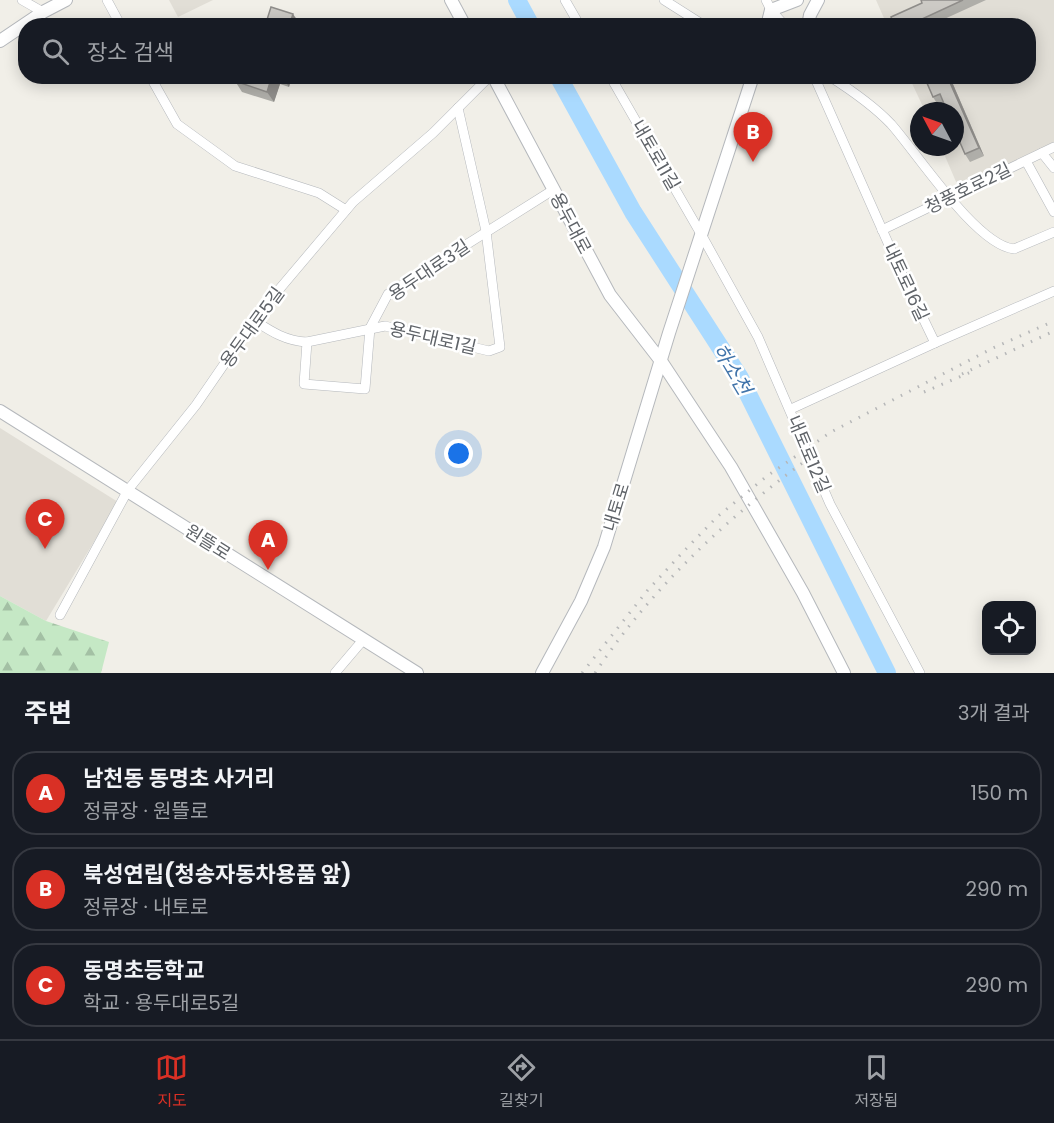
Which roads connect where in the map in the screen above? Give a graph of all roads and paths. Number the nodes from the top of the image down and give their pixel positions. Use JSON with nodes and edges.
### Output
{"nodes":[{"id":1,"x":22,"y":0,"type":"edge"},
{"id":2,"x":66,"y":0,"type":"edge"},
{"id":3,"x":107,"y":0,"type":"edge"},
{"id":4,"x":451,"y":0,"type":"edge"},
{"id":5,"x":565,"y":0,"type":"edge"},
{"id":6,"x":664,"y":0,"type":"edge"},
{"id":7,"x":798,"y":0,"type":"edge"},
{"id":8,"x":818,"y":0,"type":"edge"},
{"id":9,"x":770,"y":3,"type":"edge"},
{"id":10,"x":43,"y":12,"type":"junction"},
{"id":11,"x":34,"y":18,"type":"edge"},
{"id":12,"x":117,"y":18,"type":"edge"},
{"id":13,"x":461,"y":18,"type":"edge"},
{"id":14,"x":575,"y":18,"type":"edge"},
{"id":15,"x":692,"y":18,"type":"edge"},
{"id":16,"x":768,"y":18,"type":"edge"},
{"id":17,"x":780,"y":18,"type":"edge"},
{"id":18,"x":809,"y":18,"type":"edge"},
{"id":19,"x":18,"y":29,"type":"edge"},
{"id":20,"x":0,"y":41,"type":"edge"},
{"id":21,"x":154,"y":84,"type":"edge"},
{"id":22,"x":484,"y":84,"type":"edge"},
{"id":23,"x":496,"y":84,"type":"edge"},
{"id":24,"x":614,"y":84,"type":"edge"},
{"id":25,"x":750,"y":84,"type":"edge"},
{"id":26,"x":818,"y":84,"type":"edge"},
{"id":27,"x":841,"y":84,"type":"edge"},
{"id":28,"x":458,"y":108,"type":"junction"},
{"id":29,"x":1054,"y":147,"type":"edge"},
{"id":30,"x":1042,"y":153,"type":"junction"},
{"id":31,"x":1026,"y":161,"type":"junction"},
{"id":32,"x":1054,"y":168,"type":"edge"},
{"id":33,"x":554,"y":190,"type":"junction"},
{"id":34,"x":949,"y":197,"type":"junction"},
{"id":35,"x":346,"y":210,"type":"junction"},
{"id":36,"x":1054,"y":212,"type":"edge"},
{"id":37,"x":882,"y":230,"type":"junction"},
{"id":38,"x":486,"y":231,"type":"junction"},
{"id":39,"x":1054,"y":232,"type":"edge"},
{"id":40,"x":700,"y":238,"type":"junction"},
{"id":41,"x":1054,"y":291,"type":"edge"},
{"id":42,"x":255,"y":321,"type":"junction"},
{"id":43,"x":370,"y":328,"type":"junction"},
{"id":44,"x":308,"y":342,"type":"junction"},
{"id":45,"x":935,"y":343,"type":"junction"},
{"id":46,"x":661,"y":361,"type":"junction"},
{"id":47,"x":791,"y":409,"type":"junction"},
{"id":48,"x":0,"y":411,"type":"edge"},
{"id":49,"x":128,"y":490,"type":"junction"},
{"id":50,"x":60,"y":615,"type":"dead end"},
{"id":51,"x":363,"y":640,"type":"junction"},
{"id":52,"x":335,"y":673,"type":"edge"},
{"id":53,"x":417,"y":673,"type":"edge"},
{"id":54,"x":542,"y":673,"type":"edge"},
{"id":55,"x":844,"y":673,"type":"edge"},
{"id":56,"x":920,"y":673,"type":"edge"}],
"edges":[{"from":1,"to":10,"type":"street"},
{"from":2,"to":10,"type":"street"},
{"from":3,"to":12,"type":"street"},
{"from":4,"to":13,"type":"street"},
{"from":5,"to":14,"type":"street"},
{"from":6,"to":15,"type":"street"},
{"from":7,"to":9,"type":"street"},
{"from":8,"to":18,"type":"street"},
{"from":9,"to":16,"type":"street"},
{"from":9,"to":17,"type":"street"},
{"from":10,"to":11,"type":"street"},
{"from":19,"to":20,"type":"street"},
{"from":21,"to":35,"type":"street"},
{"from":22,"to":28,"type":"street","name":"용두대로5길"},
{"from":23,"to":33,"type":"street","name":"용두대로"},
{"from":24,"to":40,"type":"street","name":"내토로11길"},
{"from":25,"to":40,"type":"street"},
{"from":26,"to":37,"type":"street","name":"내토로16길"},
{"from":27,"to":34,"type":"street"},
{"from":28,"to":35,"type":"street","name":"용두대로5길"},
{"from":28,"to":38,"type":"street","name":"용두대로3길"},
{"from":29,"to":30,"type":"street","name":"청풍호로2길"},
{"from":30,"to":31,"type":"street","name":"청풍호로2길"},
{"from":30,"to":32,"type":"street"},
{"from":31,"to":34,"type":"street","name":"청풍호로2길"},
{"from":31,"to":36,"type":"street"},
{"from":33,"to":38,"type":"street","name":"용두대로3길"},
{"from":33,"to":46,"type":"street","name":"용두대로"},
{"from":34,"to":37,"type":"street","name":"청풍호로2길"},
{"from":34,"to":39,"type":"street"},
{"from":35,"to":42,"type":"street","name":"용두대로5길"},
{"from":37,"to":45,"type":"street","name":"내토로16길"},
{"from":38,"to":43,"type":"street","name":"용두대로3길"},
{"from":38,"to":43,"type":"street","name":"용두대로1길"},
{"from":40,"to":46,"type":"street","name":"내토로"},
{"from":40,"to":47,"type":"street","name":"내토로12길"},
{"from":41,"to":45,"type":"street"},
{"from":42,"to":44,"type":"street","name":"용두대로1길"},
{"from":42,"to":49,"type":"street","name":"용두대로5길"},
{"from":43,"to":44,"type":"street","name":"용두대로1길"},
{"from":43,"to":44,"type":"street","name":"용두대로3길"},
{"from":45,"to":47,"type":"street","name":"내토로16길"},
{"from":46,"to":54,"type":"street","name":"내토로"},
{"from":46,"to":55,"type":"street","name":"용두대로"},
{"from":47,"to":56,"type":"street","name":"내토로12길"},
{"from":48,"to":49,"type":"street","name":"원뜰로"},
{"from":49,"to":50,"type":"street","name":"용두대로5길"},
{"from":49,"to":51,"type":"street","name":"원뜰로"},
{"from":51,"to":52,"type":"street"},
{"from":51,"to":53,"type":"street","name":"원뜰로"}]}
